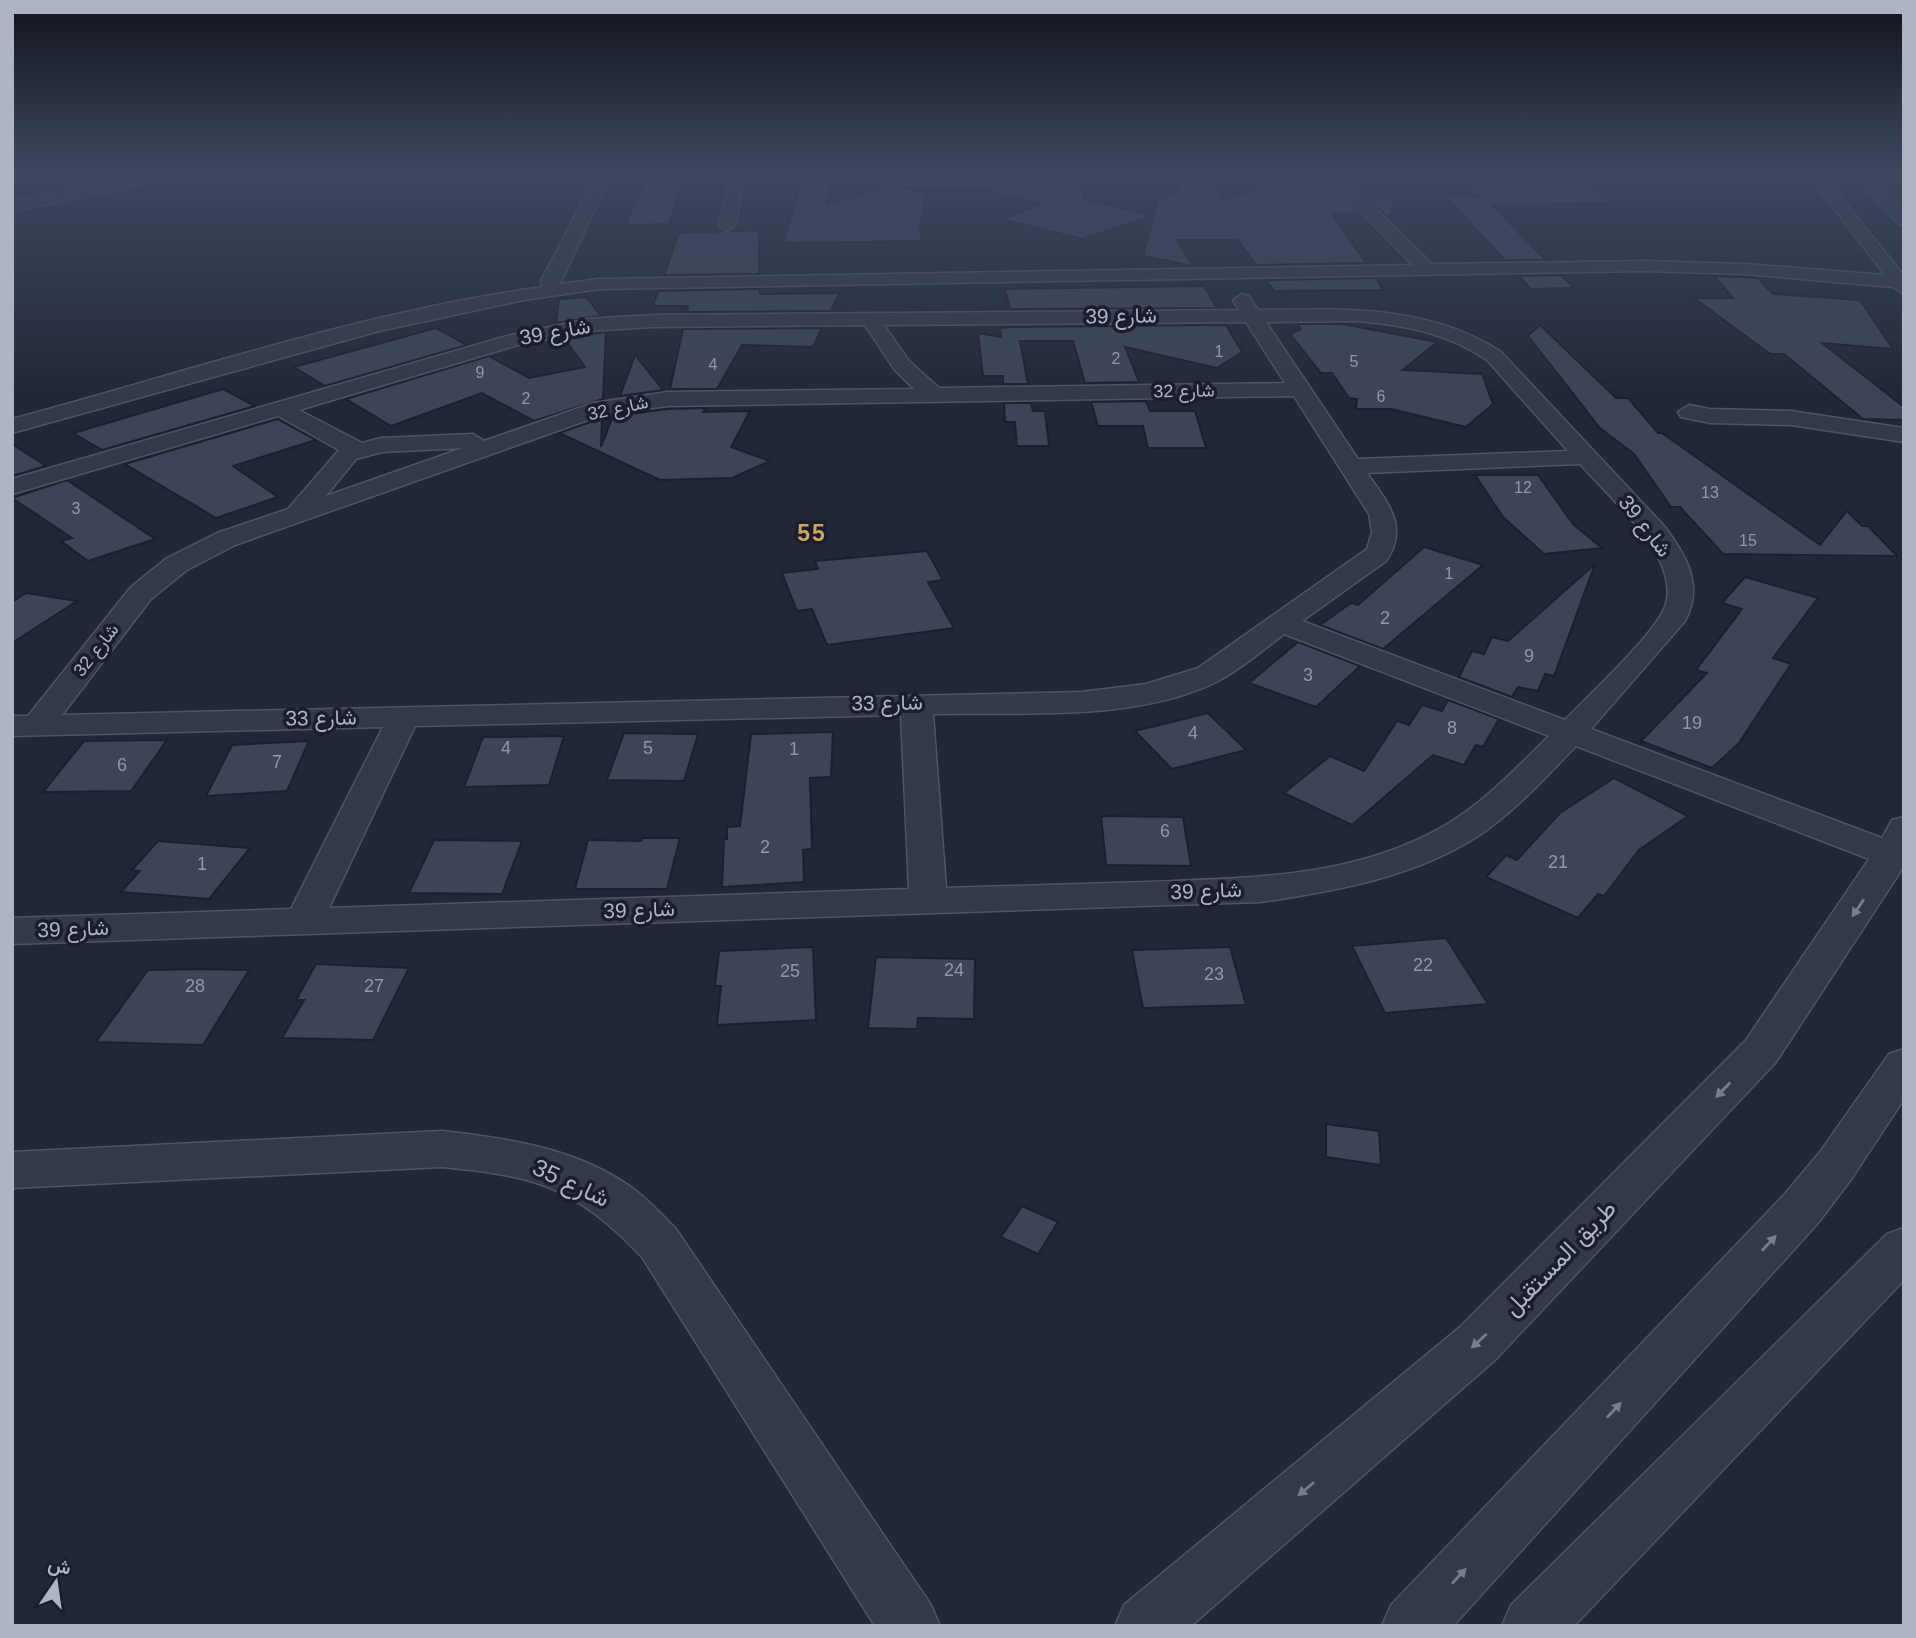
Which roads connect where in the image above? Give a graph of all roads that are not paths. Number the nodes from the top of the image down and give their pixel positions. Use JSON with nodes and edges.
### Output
{"nodes":[{"id":1,"x":568,"y":248,"type":"edge"},
{"id":2,"x":1406,"y":248,"type":"edge"},
{"id":3,"x":1874,"y":248,"type":"edge"},
{"id":4,"x":1421,"y":263,"type":"junction"},
{"id":5,"x":1220,"y":267,"type":"junction"},
{"id":6,"x":1898,"y":281,"type":"edge"},
{"id":7,"x":551,"y":285,"type":"junction"},
{"id":8,"x":1251,"y":314,"type":"junction"},
{"id":9,"x":870,"y":318,"type":"junction"},
{"id":10,"x":1300,"y":389,"type":"junction"},
{"id":11,"x":933,"y":394,"type":"junction"},
{"id":12,"x":279,"y":408,"type":"junction"},
{"id":13,"x":12,"y":411,"type":"edge"},
{"id":14,"x":1689,"y":412,"type":"dead end"},
{"id":15,"x":12,"y":426,"type":"edge"},
{"id":16,"x":1904,"y":435,"type":"edge"},
{"id":17,"x":514,"y":438,"type":"junction"},
{"id":18,"x":358,"y":450,"type":"junction"},
{"id":19,"x":1589,"y":457,"type":"junction"},
{"id":20,"x":1350,"y":466,"type":"junction"},
{"id":21,"x":12,"y":487,"type":"edge"},
{"id":22,"x":297,"y":514,"type":"junction"},
{"id":23,"x":1280,"y":623,"type":"junction"},
{"id":24,"x":916,"y":703,"type":"junction"},
{"id":25,"x":404,"y":716,"type":"junction"},
{"id":26,"x":25,"y":726,"type":"edge"},
{"id":27,"x":1568,"y":732,"type":"junction"},
{"id":28,"x":1897,"y":844,"type":"edge"},
{"id":29,"x":928,"y":900,"type":"junction"},
{"id":30,"x":304,"y":921,"type":"junction"},
{"id":31,"x":12,"y":931,"type":"edge"},
{"id":32,"x":1904,"y":1065,"type":"edge"},
{"id":33,"x":12,"y":1170,"type":"edge"},
{"id":34,"x":1904,"y":1248,"type":"edge"},
{"id":35,"x":910,"y":1626,"type":"edge"},
{"id":36,"x":1145,"y":1626,"type":"edge"},
{"id":37,"x":1412,"y":1626,"type":"edge"},
{"id":38,"x":1532,"y":1626,"type":"edge"}],
"edges":[{"from":1,"to":7,"type":"street"},
{"from":2,"to":4,"type":"street"},
{"from":3,"to":6,"type":"street"},
{"from":4,"to":5,"type":"street"},
{"from":4,"to":6,"type":"street"},
{"from":5,"to":7,"type":"street"},
{"from":5,"to":8,"type":"street","name":"شارع 33"},
{"from":7,"to":13,"type":"street"},
{"from":7,"to":15,"type":"street"},
{"from":8,"to":9,"type":"street","name":"شارع 39"},
{"from":8,"to":10,"type":"street","name":"شارع 33"},
{"from":8,"to":19,"type":"street","name":"شارع 39"},
{"from":9,"to":11,"type":"street"},
{"from":9,"to":12,"type":"street","name":"شارع 39"},
{"from":10,"to":11,"type":"street","name":"شارع 32"},
{"from":10,"to":20,"type":"street","name":"شارع 33"},
{"from":11,"to":17,"type":"street","name":"شارع 32"},
{"from":12,"to":18,"type":"street"},
{"from":12,"to":21,"type":"street","name":"شارع 39"},
{"from":14,"to":16,"type":"street"},
{"from":17,"to":18,"type":"street"},
{"from":17,"to":22,"type":"street","name":"شارع 32"},
{"from":18,"to":22,"type":"street"},
{"from":19,"to":20,"type":"street"},
{"from":19,"to":27,"type":"street","name":"شارع 39"},
{"from":20,"to":23,"type":"street","name":"شارع 33"},
{"from":22,"to":26,"type":"street","name":"شارع 32"},
{"from":23,"to":24,"type":"street","name":"شارع 33"},
{"from":23,"to":27,"type":"street"},
{"from":24,"to":25,"type":"street","name":"شارع 33"},
{"from":24,"to":29,"type":"street"},
{"from":25,"to":26,"type":"street","name":"شارع 33"},
{"from":25,"to":30,"type":"street"},
{"from":27,"to":28,"type":"street"},
{"from":27,"to":29,"type":"street","name":"شارع 39"},
{"from":28,"to":36,"type":"street","name":"طريق المستقبل","one_way":true},
{"from":29,"to":30,"type":"street","name":"شارع 39"},
{"from":30,"to":31,"type":"street","name":"شارع 39"},
{"from":37,"to":32,"type":"street","one_way":true},
{"from":33,"to":35,"type":"street","name":"شارع 35"},
{"from":34,"to":38,"type":"street"}]}
